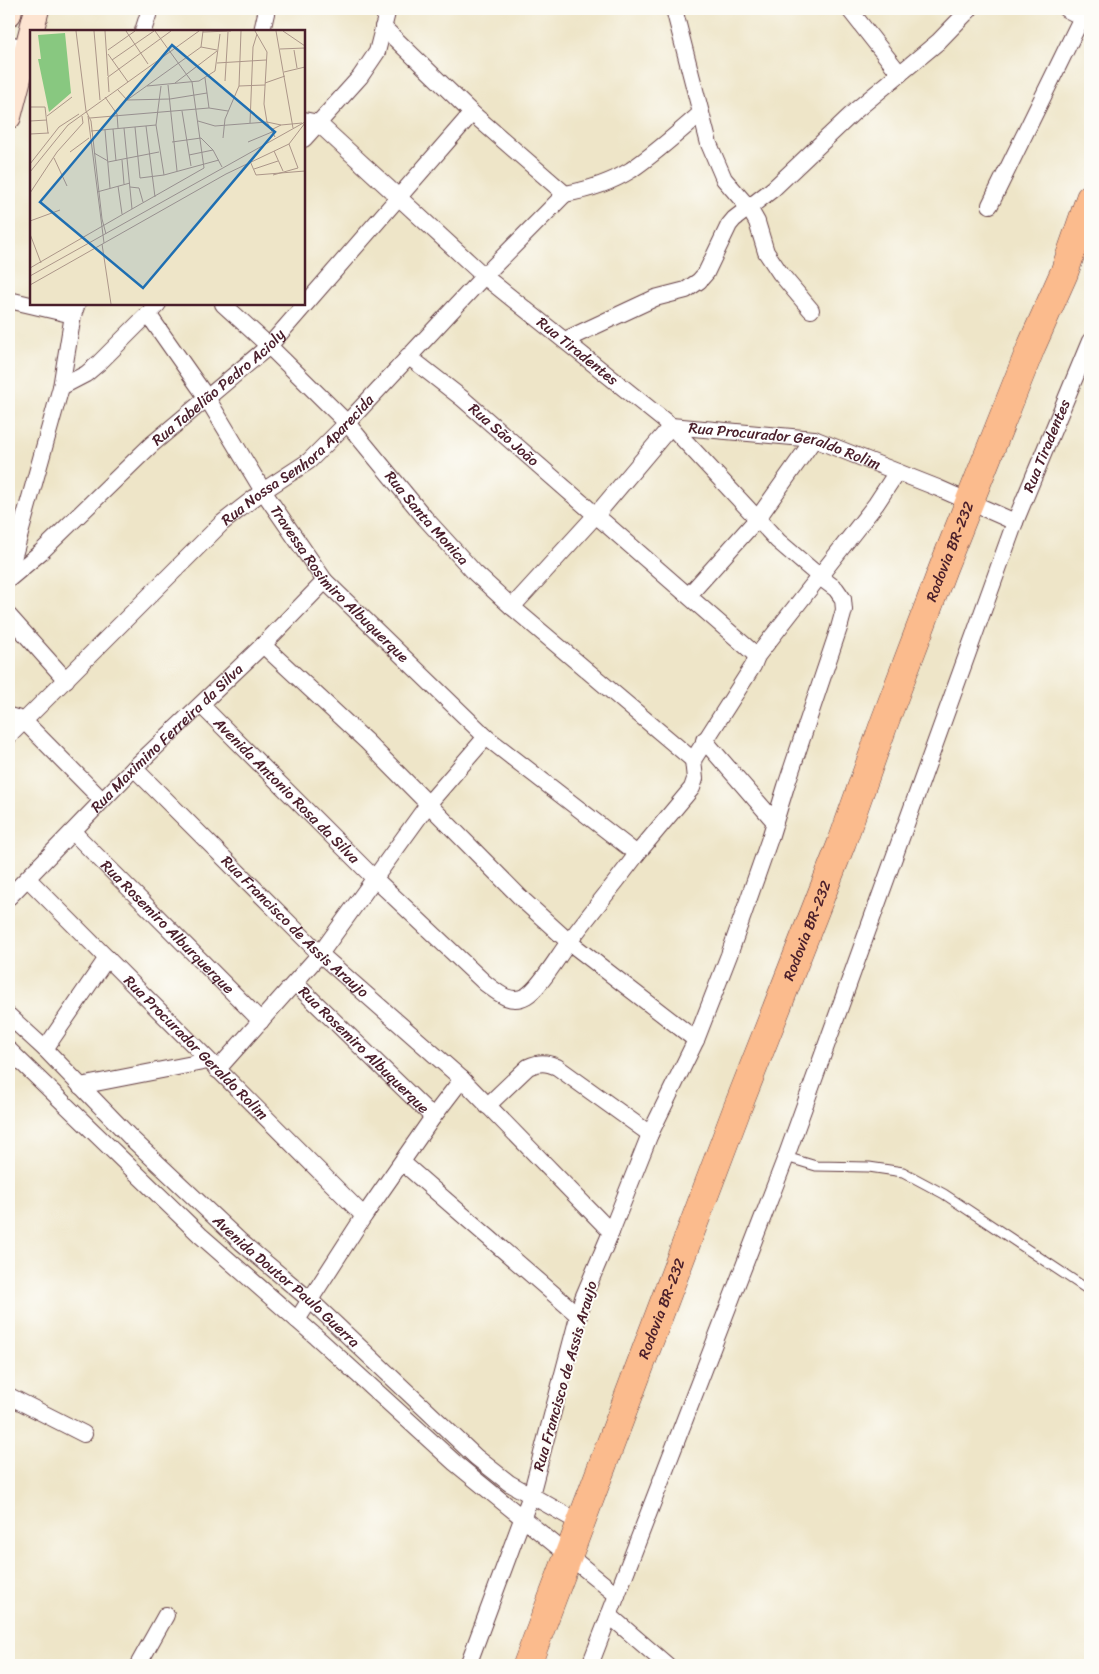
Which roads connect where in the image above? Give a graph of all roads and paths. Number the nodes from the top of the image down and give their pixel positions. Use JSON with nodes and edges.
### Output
{"nodes":[{"id":1,"x":10,"y":9,"type":"edge"},
{"id":2,"x":36,"y":9,"type":"edge"},
{"id":3,"x":150,"y":9,"type":"edge"},
{"id":4,"x":267,"y":9,"type":"edge"},
{"id":5,"x":388,"y":9,"type":"edge"},
{"id":6,"x":674,"y":9,"type":"edge"},
{"id":7,"x":849,"y":9,"type":"edge"},
{"id":8,"x":970,"y":9,"type":"edge"},
{"id":9,"x":1076,"y":13,"type":"edge"},
{"id":10,"x":9,"y":14,"type":"edge"},
{"id":11,"x":383,"y":27,"type":"junction"},
{"id":12,"x":143,"y":30,"type":"edge"},
{"id":13,"x":262,"y":30,"type":"edge"},
{"id":14,"x":22,"y":48,"type":"edge"},
{"id":15,"x":900,"y":74,"type":"junction"},
{"id":16,"x":472,"y":113,"type":"junction"},
{"id":17,"x":701,"y":113,"type":"junction"},
{"id":18,"x":9,"y":118,"type":"edge"},
{"id":19,"x":311,"y":121,"type":"edge"},
{"id":20,"x":305,"y":136,"type":"edge"},
{"id":21,"x":565,"y":194,"type":"junction"},
{"id":22,"x":399,"y":197,"type":"junction"},
{"id":23,"x":1090,"y":198,"type":"edge"},
{"id":24,"x":990,"y":205,"type":"dead end"},
{"id":25,"x":749,"y":208,"type":"junction"},
{"id":26,"x":484,"y":276,"type":"junction"},
{"id":27,"x":9,"y":300,"type":"edge"},
{"id":28,"x":30,"y":303,"type":"edge"},
{"id":29,"x":46,"y":305,"type":"edge"},
{"id":30,"x":224,"y":305,"type":"edge"},
{"id":31,"x":305,"y":305,"type":"edge"},
{"id":32,"x":305,"y":305,"type":"edge"},
{"id":33,"x":75,"y":309,"type":"edge"},
{"id":34,"x":153,"y":309,"type":"edge"},
{"id":35,"x":811,"y":310,"type":"dead end"},
{"id":36,"x":565,"y":340,"type":"junction"},
{"id":37,"x":1090,"y":341,"type":"edge"},
{"id":38,"x":269,"y":346,"type":"junction"},
{"id":39,"x":408,"y":356,"type":"junction"},
{"id":40,"x":61,"y":387,"type":"junction"},
{"id":41,"x":207,"y":398,"type":"junction"},
{"id":42,"x":347,"y":423,"type":"junction"},
{"id":43,"x":671,"y":426,"type":"junction"},
{"id":44,"x":814,"y":439,"type":"junction"},
{"id":45,"x":897,"y":472,"type":"junction"},
{"id":46,"x":263,"y":491,"type":"junction"},
{"id":47,"x":969,"y":502,"type":"junction"},
{"id":48,"x":596,"y":515,"type":"junction"},
{"id":49,"x":758,"y":518,"type":"junction"},
{"id":50,"x":1015,"y":522,"type":"junction"},
{"id":51,"x":9,"y":572,"type":"edge"},
{"id":52,"x":820,"y":577,"type":"junction"},
{"id":53,"x":9,"y":579,"type":"edge"},
{"id":54,"x":325,"y":581,"type":"junction"},
{"id":55,"x":689,"y":595,"type":"junction"},
{"id":56,"x":512,"y":607,"type":"junction"},
{"id":57,"x":9,"y":616,"type":"edge"},
{"id":58,"x":263,"y":645,"type":"junction"},
{"id":59,"x":757,"y":656,"type":"junction"},
{"id":60,"x":66,"y":680,"type":"junction"},
{"id":61,"x":201,"y":705,"type":"junction"},
{"id":62,"x":16,"y":718,"type":"edge"},
{"id":63,"x":9,"y":736,"type":"edge"},
{"id":64,"x":486,"y":737,"type":"junction"},
{"id":65,"x":704,"y":740,"type":"junction"},
{"id":66,"x":693,"y":760,"type":"junction"},
{"id":67,"x":134,"y":768,"type":"junction"},
{"id":68,"x":102,"y":800,"type":"junction"},
{"id":69,"x":428,"y":803,"type":"junction"},
{"id":70,"x":775,"y":822,"type":"junction"},
{"id":71,"x":73,"y":832,"type":"junction"},
{"id":72,"x":637,"y":854,"type":"junction"},
{"id":73,"x":373,"y":877,"type":"junction"},
{"id":74,"x":28,"y":878,"type":"junction"},
{"id":75,"x":9,"y":897,"type":"edge"},
{"id":76,"x":569,"y":942,"type":"junction"},
{"id":77,"x":320,"y":954,"type":"junction"},
{"id":78,"x":107,"y":958,"type":"junction"},
{"id":79,"x":295,"y":983,"type":"junction"},
{"id":80,"x":9,"y":1016,"type":"edge"},
{"id":81,"x":261,"y":1021,"type":"junction"},
{"id":82,"x":696,"y":1040,"type":"junction"},
{"id":83,"x":44,"y":1049,"type":"junction"},
{"id":84,"x":9,"y":1050,"type":"edge"},
{"id":85,"x":213,"y":1066,"type":"junction"},
{"id":86,"x":462,"y":1080,"type":"junction"},
{"id":87,"x":80,"y":1086,"type":"junction"},
{"id":88,"x":487,"y":1106,"type":"junction"},
{"id":89,"x":433,"y":1117,"type":"junction"},
{"id":90,"x":650,"y":1134,"type":"junction"},
{"id":91,"x":786,"y":1157,"type":"junction"},
{"id":92,"x":403,"y":1163,"type":"junction"},
{"id":93,"x":185,"y":1188,"type":"junction"},
{"id":94,"x":169,"y":1205,"type":"junction"},
{"id":95,"x":364,"y":1216,"type":"junction"},
{"id":96,"x":612,"y":1232,"type":"junction"},
{"id":97,"x":1090,"y":1291,"type":"edge"},
{"id":98,"x":311,"y":1301,"type":"junction"},
{"id":99,"x":579,"y":1316,"type":"junction"},
{"id":100,"x":297,"y":1320,"type":"junction"},
{"id":101,"x":9,"y":1396,"type":"edge"},
{"id":102,"x":84,"y":1434,"type":"dead end"},
{"id":103,"x":531,"y":1495,"type":"junction"},
{"id":104,"x":523,"y":1518,"type":"junction"},
{"id":105,"x":582,"y":1524,"type":"junction"},
{"id":106,"x":570,"y":1556,"type":"junction"},
{"id":107,"x":617,"y":1595,"type":"junction"},
{"id":108,"x":609,"y":1615,"type":"junction"},
{"id":109,"x":166,"y":1616,"type":"dead end"},
{"id":110,"x":138,"y":1665,"type":"edge"},
{"id":111,"x":468,"y":1665,"type":"edge"},
{"id":112,"x":527,"y":1665,"type":"edge"},
{"id":113,"x":590,"y":1665,"type":"edge"},
{"id":114,"x":667,"y":1665,"type":"edge"}],
"edges":[{"from":1,"to":10,"type":"main road"},
{"from":2,"to":14,"type":"main road"},
{"from":3,"to":12,"type":"street"},
{"from":4,"to":13,"type":"street"},
{"from":5,"to":11,"type":"street"},
{"from":6,"to":17,"type":"street"},
{"from":7,"to":15,"type":"street"},
{"from":8,"to":15,"type":"street"},
{"from":9,"to":24,"type":"street"},
{"from":11,"to":16,"type":"street"},
{"from":11,"to":19,"type":"street"},
{"from":14,"to":18,"type":"main road"},
{"from":15,"to":25,"type":"street"},
{"from":16,"to":21,"type":"street"},
{"from":16,"to":22,"type":"street","name":"Rua Tabelião Pedro Acioly"},
{"from":17,"to":21,"type":"street"},
{"from":17,"to":25,"type":"street"},
{"from":19,"to":20,"type":"street"},
{"from":19,"to":22,"type":"street"},
{"from":21,"to":26,"type":"street","name":"Rua Nossa Senhora Aparecida"},
{"from":22,"to":26,"type":"street"},
{"from":22,"to":32,"type":"street","name":"Rua Tabelião Pedro Acioly"},
{"from":23,"to":47,"type":"highway","name":"Rodovia BR-232"},
{"from":25,"to":35,"type":"street"},
{"from":25,"to":36,"type":"street"},
{"from":26,"to":36,"type":"street","name":"Rua Tiradentes"},
{"from":26,"to":39,"type":"street","name":"Rua Nossa Senhora Aparecida"},
{"from":27,"to":28,"type":"street"},
{"from":29,"to":33,"type":"street"},
{"from":30,"to":38,"type":"street","name":"Rua Santa Monica"},
{"from":31,"to":38,"type":"street","name":"Rua Tabelião Pedro Acioly"},
{"from":33,"to":40,"type":"street"},
{"from":34,"to":40,"type":"street"},
{"from":34,"to":41,"type":"street","name":"Travessa Rosimiro Albuquerque"},
{"from":36,"to":43,"type":"street","name":"Rua Tiradentes"},
{"from":37,"to":50,"type":"street","name":"Rua Tiradentes"},
{"from":38,"to":41,"type":"street","name":"Rua Tabelião Pedro Acioly"},
{"from":38,"to":42,"type":"street","name":"Rua Santa Monica"},
{"from":39,"to":42,"type":"street","name":"Rua Nossa Senhora Aparecida"},
{"from":39,"to":48,"type":"street","name":"Rua São João"},
{"from":40,"to":51,"type":"street"},
{"from":41,"to":46,"type":"street","name":"Travessa Rosimiro Albuquerque"},
{"from":41,"to":53,"type":"street","name":"Rua Tabelião Pedro Acioly"},
{"from":42,"to":46,"type":"street","name":"Rua Nossa Senhora Aparecida"},
{"from":42,"to":56,"type":"street","name":"Rua Santa Monica"},
{"from":43,"to":44,"type":"street","name":"Rua Procurador Geraldo Rolim"},
{"from":43,"to":48,"type":"street"},
{"from":43,"to":49,"type":"street","name":"Rua Tiradentes"},
{"from":44,"to":45,"type":"street","name":"Rua Procurador Geraldo Rolim"},
{"from":44,"to":49,"type":"street"},
{"from":45,"to":47,"type":"street","name":"Rua Procurador Geraldo Rolim"},
{"from":45,"to":52,"type":"street"},
{"from":46,"to":54,"type":"street","name":"Travessa Rosimiro Albuquerque"},
{"from":46,"to":60,"type":"street","name":"Rua Nossa Senhora Aparecida"},
{"from":47,"to":50,"type":"street","name":"Rua Procurador Geraldo Rolim"},
{"from":47,"to":105,"type":"highway","name":"Rodovia BR-232"},
{"from":48,"to":55,"type":"street","name":"Rua São João"},
{"from":48,"to":56,"type":"street"},
{"from":49,"to":52,"type":"street"},
{"from":49,"to":55,"type":"street"},
{"from":50,"to":91,"type":"street","name":"Rua Tiradentes"},
{"from":52,"to":59,"type":"street"},
{"from":52,"to":70,"type":"street"},
{"from":54,"to":58,"type":"street","name":"Rua Maximino Ferreira da Silva"},
{"from":54,"to":64,"type":"street","name":"Travessa Rosimiro Albuquerque"},
{"from":55,"to":59,"type":"street","name":"Rua São João"},
{"from":56,"to":66,"type":"street","name":"Rua Santa Monica"},
{"from":57,"to":60,"type":"street"},
{"from":58,"to":61,"type":"street","name":"Rua Maximino Ferreira da Silva"},
{"from":58,"to":69,"type":"street"},
{"from":59,"to":65,"type":"street"},
{"from":60,"to":62,"type":"street","name":"Rua Nossa Senhora Aparecida"},
{"from":61,"to":67,"type":"street","name":"Rua Maximino Ferreira da Silva"},
{"from":61,"to":73,"type":"street","name":"Avenida Antonio Rosa da Silva"},
{"from":62,"to":63,"type":"street","name":"Rua Nossa Senhora Aparecida"},
{"from":62,"to":68,"type":"street"},
{"from":64,"to":69,"type":"street"},
{"from":64,"to":72,"type":"street","name":"Travessa Rosimiro Albuquerque"},
{"from":65,"to":66,"type":"street"},
{"from":65,"to":70,"type":"street"},
{"from":66,"to":72,"type":"street","name":"Avenida Antonio Rosa da Silva"},
{"from":67,"to":68,"type":"street","name":"Rua Maximino Ferreira da Silva"},
{"from":67,"to":77,"type":"street","name":"Rua Francisco de Assis Araujo"},
{"from":68,"to":71,"type":"street","name":"Rua Maximino Ferreira da Silva"},
{"from":69,"to":73,"type":"street"},
{"from":69,"to":76,"type":"street"},
{"from":70,"to":82,"type":"street"},
{"from":71,"to":74,"type":"street","name":"Rua Maximino Ferreira da Silva"},
{"from":71,"to":81,"type":"street","name":"Rua Rosemiro Alburquerque"},
{"from":72,"to":76,"type":"street","name":"Avenida Antonio Rosa da Silva"},
{"from":73,"to":76,"type":"street","name":"Avenida Antonio Rosa da Silva"},
{"from":73,"to":77,"type":"street"},
{"from":74,"to":75,"type":"street","name":"Rua Maximino Ferreira da Silva"},
{"from":74,"to":78,"type":"street","name":"Rua Procurador Geraldo Rolim"},
{"from":76,"to":82,"type":"street"},
{"from":77,"to":79,"type":"street"},
{"from":77,"to":86,"type":"street","name":"Rua Francisco de Assis Araujo"},
{"from":78,"to":83,"type":"street"},
{"from":78,"to":85,"type":"street","name":"Rua Procurador Geraldo Rolim"},
{"from":79,"to":81,"type":"street"},
{"from":79,"to":89,"type":"street","name":"Rua Rosemiro Albuquerque"},
{"from":80,"to":83,"type":"street","name":"Avenida Doutor Paulo Guerra"},
{"from":81,"to":85,"type":"street"},
{"from":82,"to":90,"type":"street"},
{"from":83,"to":87,"type":"street","name":"Avenida Doutor Paulo Guerra"},
{"from":84,"to":94,"type":"street","name":"Avenida Doutor Paulo Guerra"},
{"from":85,"to":87,"type":"street"},
{"from":85,"to":95,"type":"street","name":"Rua Procurador Geraldo Rolim"},
{"from":86,"to":88,"type":"street","name":"Rua Francisco de Assis Araujo"},
{"from":86,"to":89,"type":"street"},
{"from":87,"to":93,"type":"street","name":"Avenida Doutor Paulo Guerra"},
{"from":88,"to":90,"type":"street"},
{"from":88,"to":96,"type":"street","name":"Rua Francisco de Assis Araujo"},
{"from":89,"to":92,"type":"street"},
{"from":90,"to":96,"type":"street"},
{"from":91,"to":97,"type":"lane"},
{"from":91,"to":107,"type":"street","name":"Rua Tiradentes"},
{"from":92,"to":95,"type":"street"},
{"from":92,"to":99,"type":"street"},
{"from":93,"to":94,"type":"street"},
{"from":93,"to":98,"type":"street","name":"Avenida Doutor Paulo Guerra"},
{"from":94,"to":100,"type":"street","name":"Avenida Doutor Paulo Guerra"},
{"from":95,"to":98,"type":"street"},
{"from":96,"to":99,"type":"street","name":"Rua Francisco de Assis Araujo"},
{"from":98,"to":100,"type":"street"},
{"from":98,"to":103,"type":"street","name":"Avenida Doutor Paulo Guerra"},
{"from":99,"to":103,"type":"street","name":"Rua Francisco de Assis Araujo"},
{"from":100,"to":104,"type":"street","name":"Avenida Doutor Paulo Guerra"},
{"from":101,"to":102,"type":"street"},
{"from":103,"to":104,"type":"street","name":"Rua Francisco de Assis Araujo"},
{"from":103,"to":105,"type":"street","name":"Avenida Doutor Paulo Guerra"},
{"from":104,"to":106,"type":"street","name":"Avenida Doutor Paulo Guerra"},
{"from":104,"to":111,"type":"street","name":"Rua Francisco de Assis Araujo"},
{"from":105,"to":106,"type":"highway","name":"Rodovia BR-232"},
{"from":106,"to":107,"type":"street","name":"Avenida Doutor Paulo Guerra"},
{"from":106,"to":112,"type":"highway","name":"Rodovia BR-232"},
{"from":107,"to":108,"type":"street","name":"Rua Tiradentes"},
{"from":108,"to":113,"type":"street","name":"Rua Tiradentes"},
{"from":108,"to":114,"type":"street"},
{"from":109,"to":110,"type":"street"}]}
